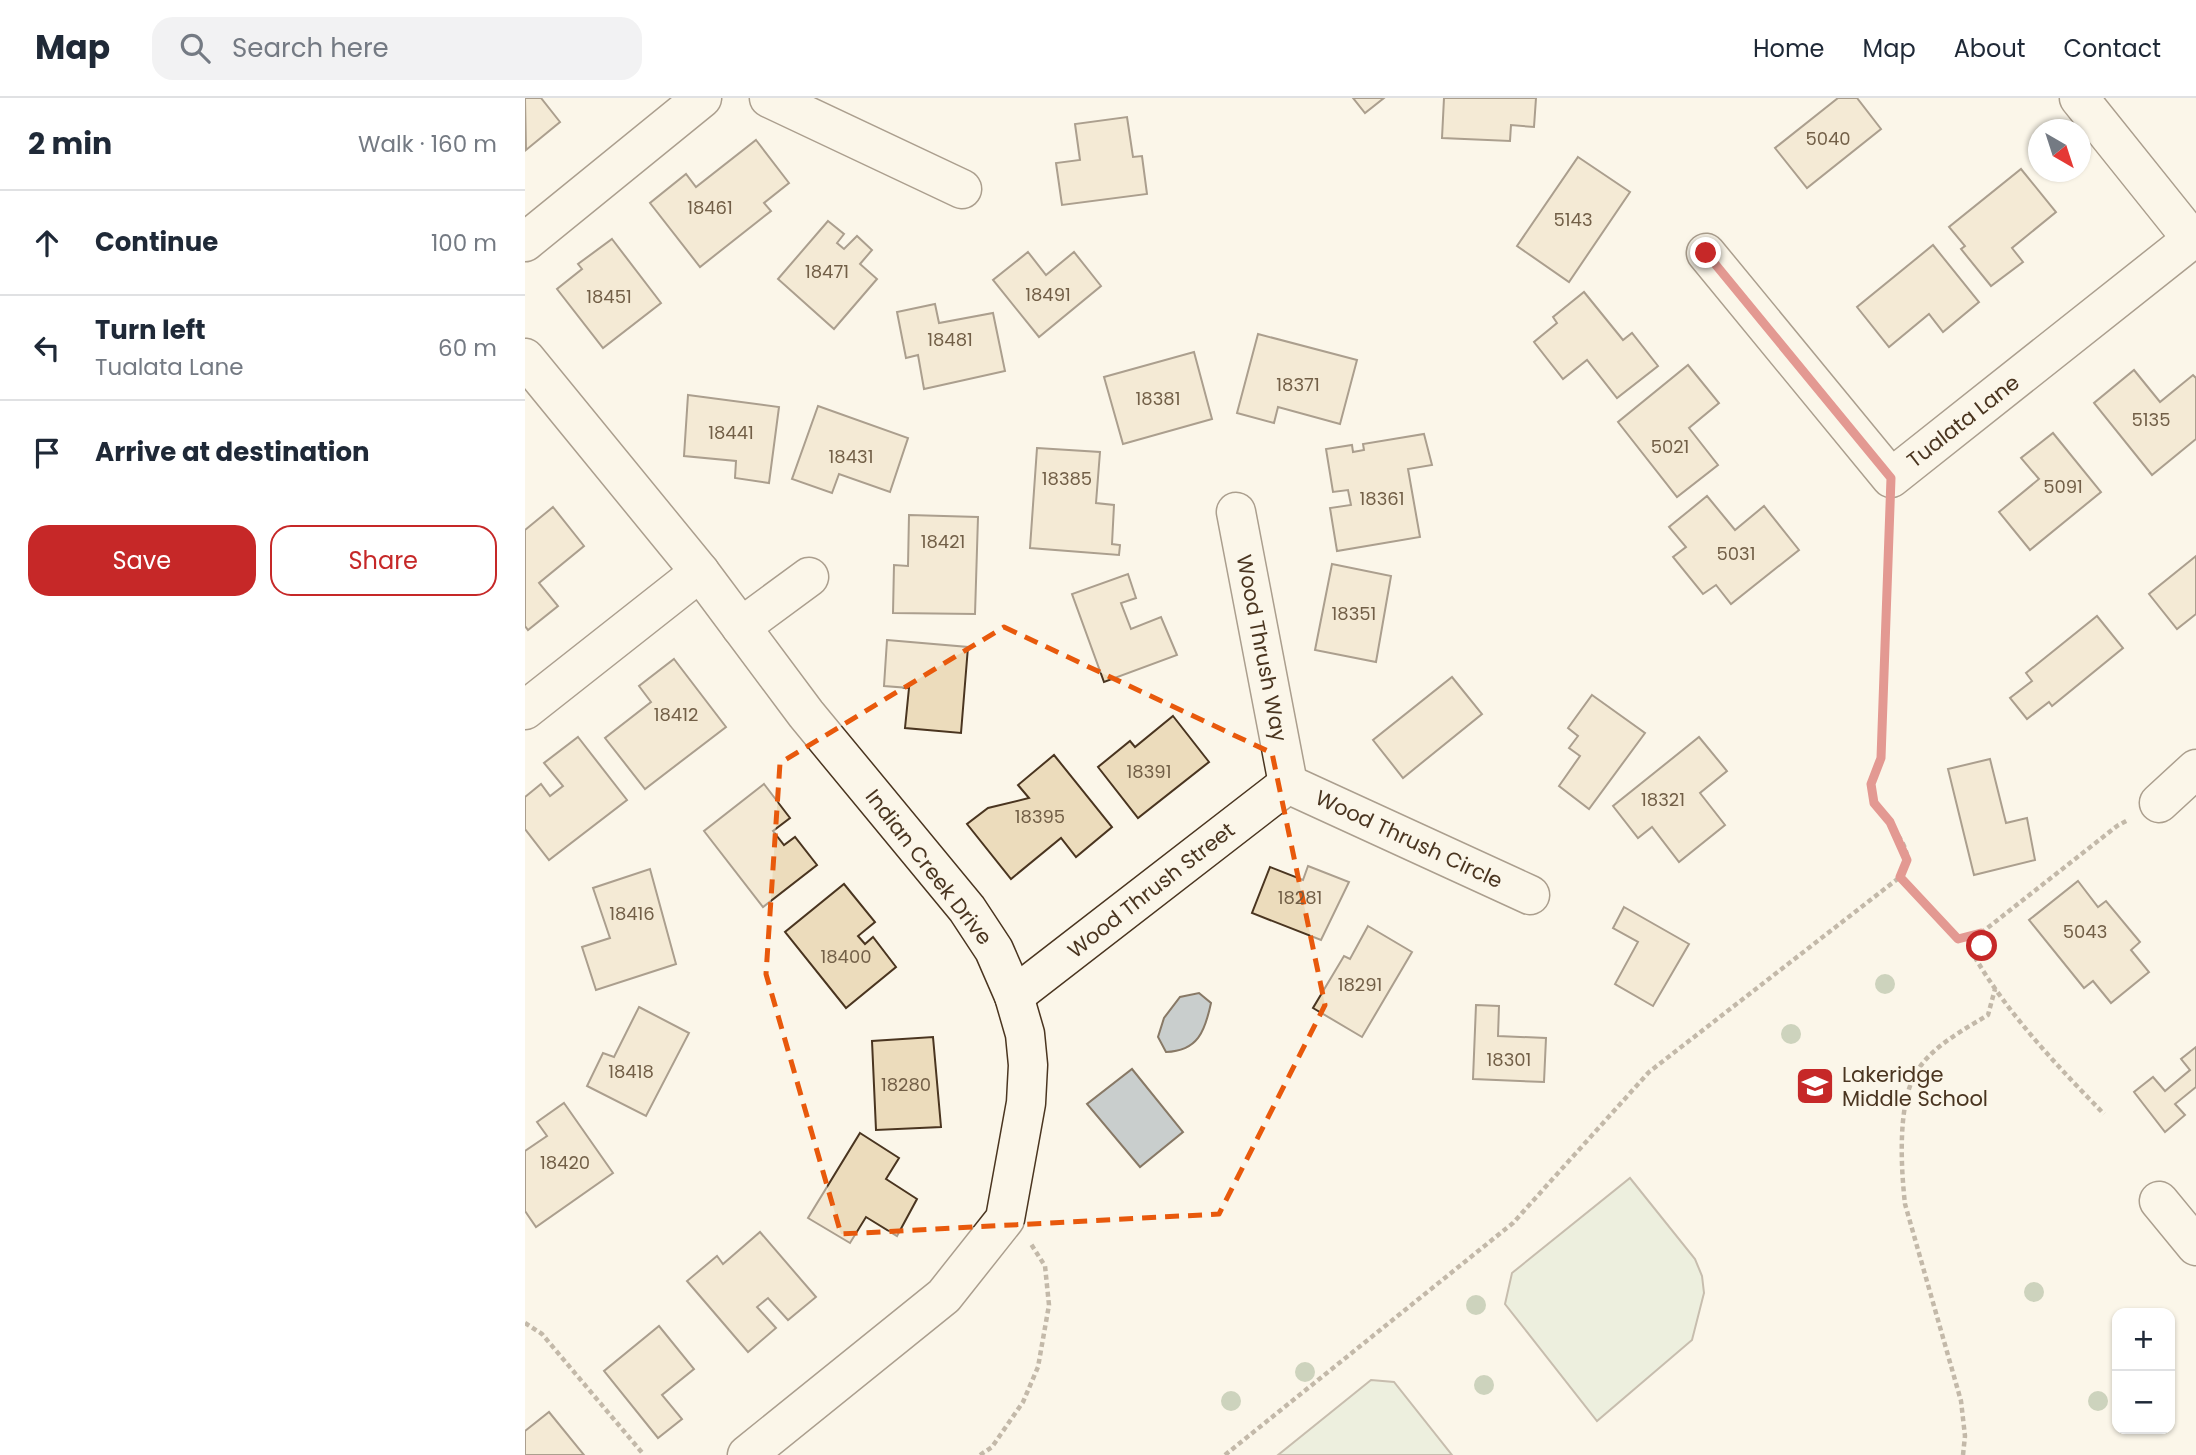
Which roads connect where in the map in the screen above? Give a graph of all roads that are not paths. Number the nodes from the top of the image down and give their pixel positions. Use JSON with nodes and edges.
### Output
{"nodes":[{"id":1,"x":702,"y":98,"type":"edge"},
{"id":2,"x":769,"y":98,"type":"edge"},
{"id":3,"x":2079,"y":98,"type":"edge"},
{"id":4,"x":962,"y":189,"type":"dead end"},
{"id":5,"x":2194,"y":237,"type":"edge"},
{"id":6,"x":525,"y":242,"type":"edge"},
{"id":7,"x":1706,"y":253,"type":"dead end"},
{"id":8,"x":525,"y":358,"type":"edge"},
{"id":9,"x":1236,"y":512,"type":"dead end"},
{"id":10,"x":699,"y":572,"type":"junction"},
{"id":11,"x":809,"y":577,"type":"dead end"},
{"id":12,"x":741,"y":627,"type":"junction"},
{"id":13,"x":525,"y":710,"type":"edge"},
{"id":14,"x":2196,"y":769,"type":"edge"},
{"id":15,"x":1288,"y":784,"type":"junction"},
{"id":16,"x":2159,"y":803,"type":"road end"},
{"id":17,"x":1530,"y":895,"type":"dead end"},
{"id":18,"x":1014,"y":996,"type":"junction"},
{"id":19,"x":2159,"y":1201,"type":"dead end"},
{"id":20,"x":2196,"y":1246,"type":"edge"},
{"id":21,"x":747,"y":1455,"type":"edge"}],
"edges":[{"from":1,"to":6,"type":"street"},
{"from":2,"to":4,"type":"street"},
{"from":3,"to":5,"type":"street"},
{"from":5,"to":7,"type":"street","name":"Tualata Lane"},
{"from":8,"to":10,"type":"street","name":"Indian Creek Drive"},
{"from":9,"to":15,"type":"street","name":"Wood Thrush Way"},
{"from":10,"to":12,"type":"street","name":"Indian Creek Drive"},
{"from":10,"to":13,"type":"street"},
{"from":11,"to":12,"type":"street"},
{"from":12,"to":18,"type":"street","name":"Indian Creek Drive"},
{"from":14,"to":16,"type":"street"},
{"from":15,"to":17,"type":"street","name":"Wood Thrush Circle"},
{"from":15,"to":18,"type":"street","name":"Wood Thrush Street"},
{"from":18,"to":21,"type":"street","name":"Indian Creek Drive"},
{"from":19,"to":20,"type":"street"}]}
